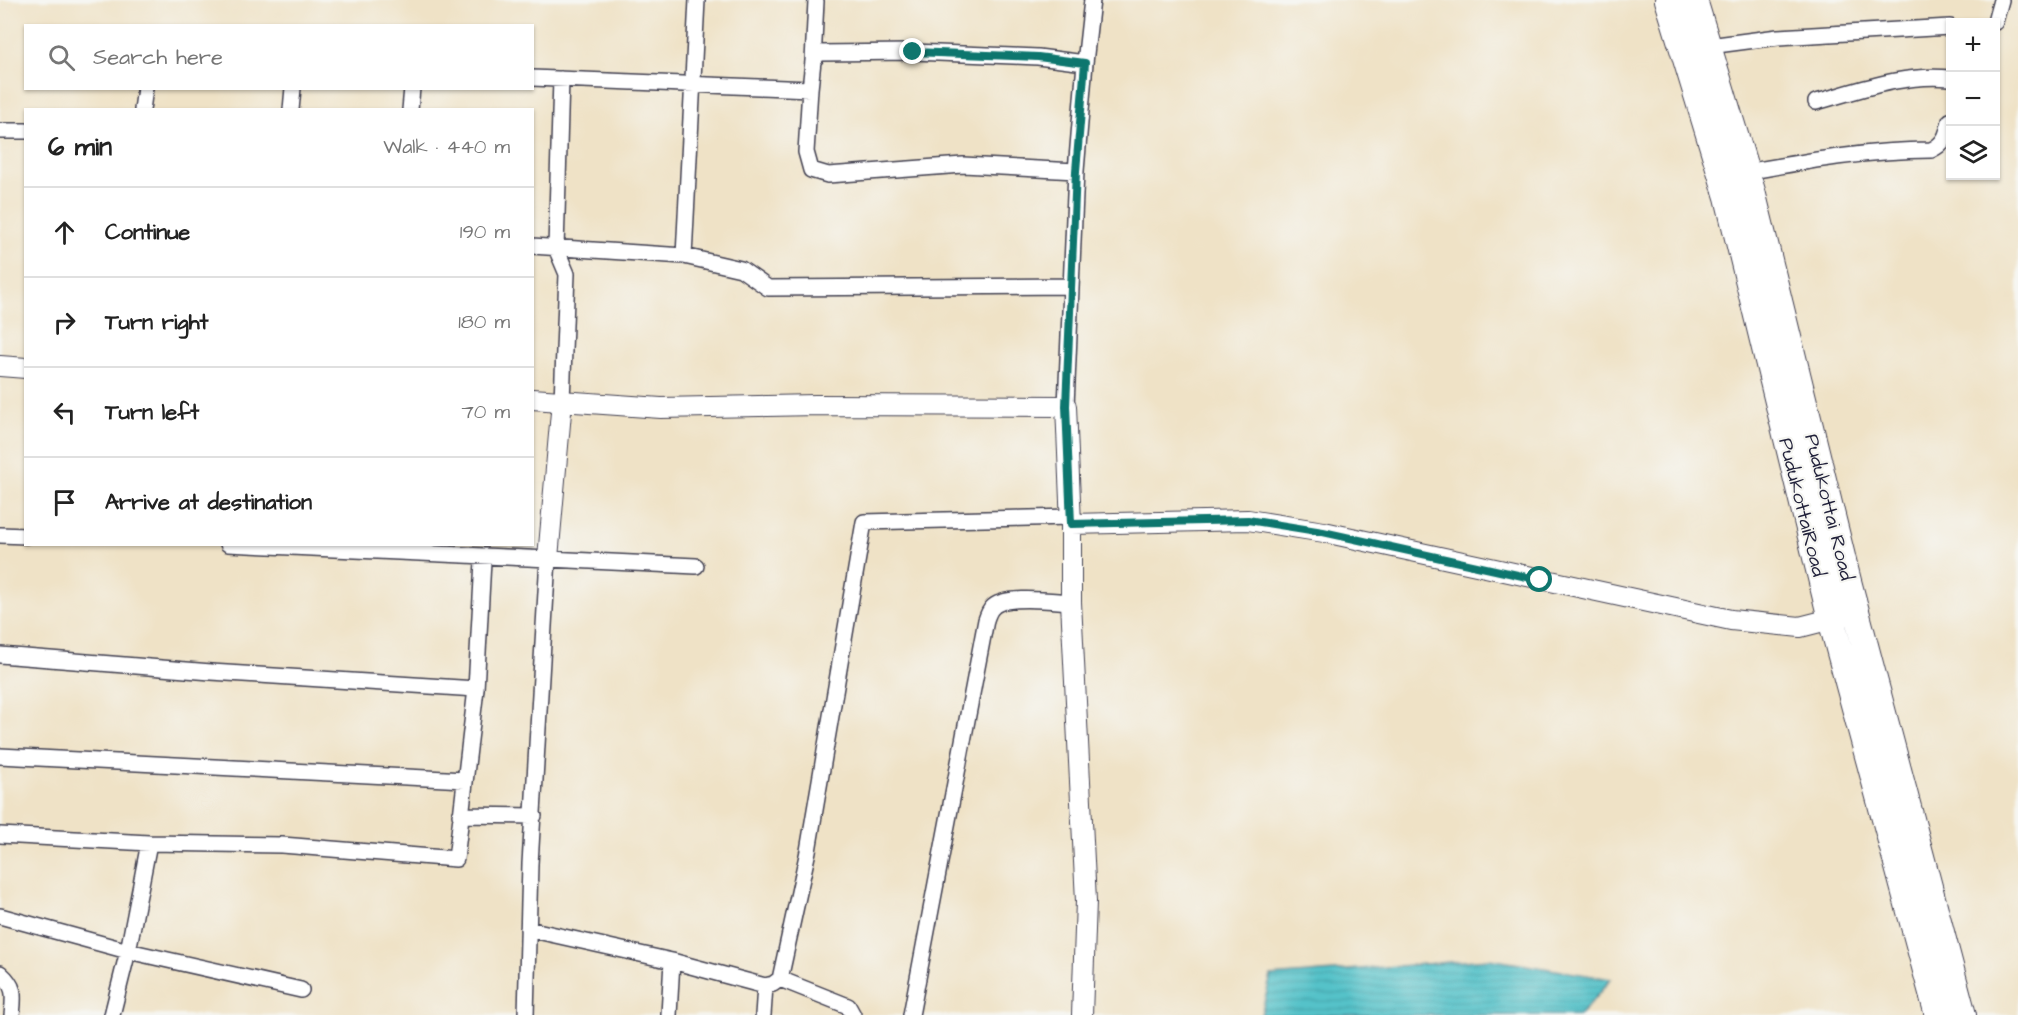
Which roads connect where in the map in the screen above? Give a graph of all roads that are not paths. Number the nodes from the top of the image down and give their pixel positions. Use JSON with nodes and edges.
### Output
{"nodes":[{"id":1,"x":697,"y":0,"type":"edge"},
{"id":2,"x":1092,"y":0,"type":"edge"},
{"id":3,"x":1668,"y":0,"type":"edge"},
{"id":4,"x":1694,"y":0,"type":"edge"},
{"id":5,"x":2001,"y":0,"type":"edge"},
{"id":6,"x":816,"y":1,"type":"edge"},
{"id":7,"x":1996,"y":18,"type":"edge"},
{"id":8,"x":1946,"y":27,"type":"edge"},
{"id":9,"x":1709,"y":46,"type":"junction"},
{"id":10,"x":813,"y":61,"type":"junction"},
{"id":11,"x":1085,"y":63,"type":"junction"},
{"id":12,"x":534,"y":78,"type":"edge"},
{"id":13,"x":1946,"y":78,"type":"edge"},
{"id":14,"x":561,"y":80,"type":"junction"},
{"id":15,"x":692,"y":84,"type":"junction"},
{"id":16,"x":810,"y":89,"type":"junction"},
{"id":17,"x":145,"y":90,"type":"edge"},
{"id":18,"x":293,"y":90,"type":"edge"},
{"id":19,"x":412,"y":90,"type":"edge"},
{"id":20,"x":1816,"y":102,"type":"dead end"},
{"id":21,"x":142,"y":108,"type":"edge"},
{"id":22,"x":291,"y":108,"type":"edge"},
{"id":23,"x":410,"y":108,"type":"edge"},
{"id":24,"x":1949,"y":126,"type":"edge"},
{"id":25,"x":0,"y":131,"type":"edge"},
{"id":26,"x":24,"y":131,"type":"edge"},
{"id":27,"x":1076,"y":171,"type":"junction"},
{"id":28,"x":1746,"y":172,"type":"junction"},
{"id":29,"x":534,"y":246,"type":"edge"},
{"id":30,"x":556,"y":248,"type":"junction"},
{"id":31,"x":684,"y":256,"type":"junction"},
{"id":32,"x":1071,"y":286,"type":"junction"},
{"id":33,"x":0,"y":366,"type":"edge"},
{"id":34,"x":24,"y":368,"type":"edge"},
{"id":35,"x":534,"y":399,"type":"edge"},
{"id":36,"x":562,"y":401,"type":"junction"},
{"id":37,"x":1066,"y":406,"type":"junction"},
{"id":38,"x":1071,"y":520,"type":"junction"},
{"id":39,"x":0,"y":535,"type":"edge"},
{"id":40,"x":24,"y":536,"type":"edge"},
{"id":41,"x":274,"y":546,"type":"edge"},
{"id":42,"x":548,"y":558,"type":"junction"},
{"id":43,"x":483,"y":561,"type":"dead end"},
{"id":44,"x":696,"y":566,"type":"dead end"},
{"id":45,"x":1071,"y":602,"type":"junction"},
{"id":46,"x":1857,"y":613,"type":"junction"},
{"id":47,"x":1831,"y":619,"type":"junction"},
{"id":48,"x":0,"y":655,"type":"edge"},
{"id":49,"x":476,"y":689,"type":"junction"},
{"id":50,"x":0,"y":756,"type":"edge"},
{"id":51,"x":465,"y":780,"type":"junction"},
{"id":52,"x":460,"y":815,"type":"junction"},
{"id":53,"x":534,"y":816,"type":"junction"},
{"id":54,"x":0,"y":835,"type":"edge"},
{"id":55,"x":149,"y":843,"type":"junction"},
{"id":56,"x":0,"y":916,"type":"edge"},
{"id":57,"x":528,"y":929,"type":"junction"},
{"id":58,"x":128,"y":951,"type":"junction"},
{"id":59,"x":672,"y":961,"type":"junction"},
{"id":60,"x":0,"y":973,"type":"edge"},
{"id":61,"x":780,"y":979,"type":"junction"},
{"id":62,"x":765,"y":986,"type":"junction"},
{"id":63,"x":301,"y":990,"type":"dead end"},
{"id":64,"x":12,"y":1015,"type":"edge"},
{"id":65,"x":112,"y":1015,"type":"edge"},
{"id":66,"x":526,"y":1015,"type":"edge"},
{"id":67,"x":669,"y":1015,"type":"edge"},
{"id":68,"x":763,"y":1015,"type":"edge"},
{"id":69,"x":853,"y":1015,"type":"edge"},
{"id":70,"x":911,"y":1015,"type":"edge"},
{"id":71,"x":1082,"y":1015,"type":"edge"},
{"id":72,"x":1938,"y":1015,"type":"edge"},
{"id":73,"x":1963,"y":1015,"type":"edge"}],
"edges":[{"from":1,"to":15,"type":"street"},
{"from":2,"to":11,"type":"street"},
{"from":3,"to":47,"type":"highway","name":"PudukottaiRoad"},
{"from":4,"to":9,"type":"highway","name":"Pudukottai Road"},
{"from":5,"to":7,"type":"street"},
{"from":6,"to":10,"type":"street"},
{"from":8,"to":9,"type":"street"},
{"from":9,"to":28,"type":"highway","name":"Pudukottai Road"},
{"from":10,"to":11,"type":"street"},
{"from":10,"to":16,"type":"street"},
{"from":11,"to":27,"type":"street"},
{"from":12,"to":14,"type":"street"},
{"from":13,"to":20,"type":"street"},
{"from":14,"to":15,"type":"street"},
{"from":14,"to":30,"type":"street"},
{"from":15,"to":16,"type":"street"},
{"from":15,"to":31,"type":"street"},
{"from":16,"to":27,"type":"street"},
{"from":17,"to":21,"type":"street"},
{"from":18,"to":22,"type":"street"},
{"from":19,"to":23,"type":"street"},
{"from":24,"to":28,"type":"street"},
{"from":25,"to":26,"type":"street"},
{"from":27,"to":32,"type":"street"},
{"from":28,"to":46,"type":"highway","name":"Pudukottai Road"},
{"from":29,"to":30,"type":"street"},
{"from":30,"to":31,"type":"street"},
{"from":30,"to":36,"type":"street"},
{"from":31,"to":32,"type":"street"},
{"from":32,"to":37,"type":"street"},
{"from":33,"to":34,"type":"street"},
{"from":35,"to":36,"type":"street"},
{"from":36,"to":37,"type":"street"},
{"from":36,"to":42,"type":"street"},
{"from":37,"to":38,"type":"street"},
{"from":38,"to":45,"type":"street"},
{"from":38,"to":47,"type":"street"},
{"from":38,"to":61,"type":"street"},
{"from":39,"to":40,"type":"street"},
{"from":41,"to":42,"type":"street"},
{"from":42,"to":44,"type":"street"},
{"from":42,"to":53,"type":"street"},
{"from":43,"to":49,"type":"street"},
{"from":45,"to":70,"type":"street"},
{"from":45,"to":71,"type":"street"},
{"from":46,"to":47,"type":"street"},
{"from":46,"to":73,"type":"highway","name":"Pudukottai Road"},
{"from":47,"to":72,"type":"highway","name":"PudukottaiRoad"},
{"from":48,"to":49,"type":"street"},
{"from":49,"to":51,"type":"street"},
{"from":50,"to":51,"type":"street"},
{"from":51,"to":52,"type":"street"},
{"from":52,"to":53,"type":"street"},
{"from":52,"to":55,"type":"street"},
{"from":53,"to":57,"type":"street"},
{"from":54,"to":55,"type":"street"},
{"from":55,"to":58,"type":"street"},
{"from":56,"to":58,"type":"street"},
{"from":57,"to":59,"type":"street"},
{"from":57,"to":66,"type":"street"},
{"from":58,"to":63,"type":"street"},
{"from":58,"to":65,"type":"street"},
{"from":59,"to":62,"type":"street"},
{"from":59,"to":67,"type":"street"},
{"from":60,"to":64,"type":"street"},
{"from":61,"to":62,"type":"street"},
{"from":61,"to":69,"type":"street"},
{"from":62,"to":68,"type":"street"}]}
